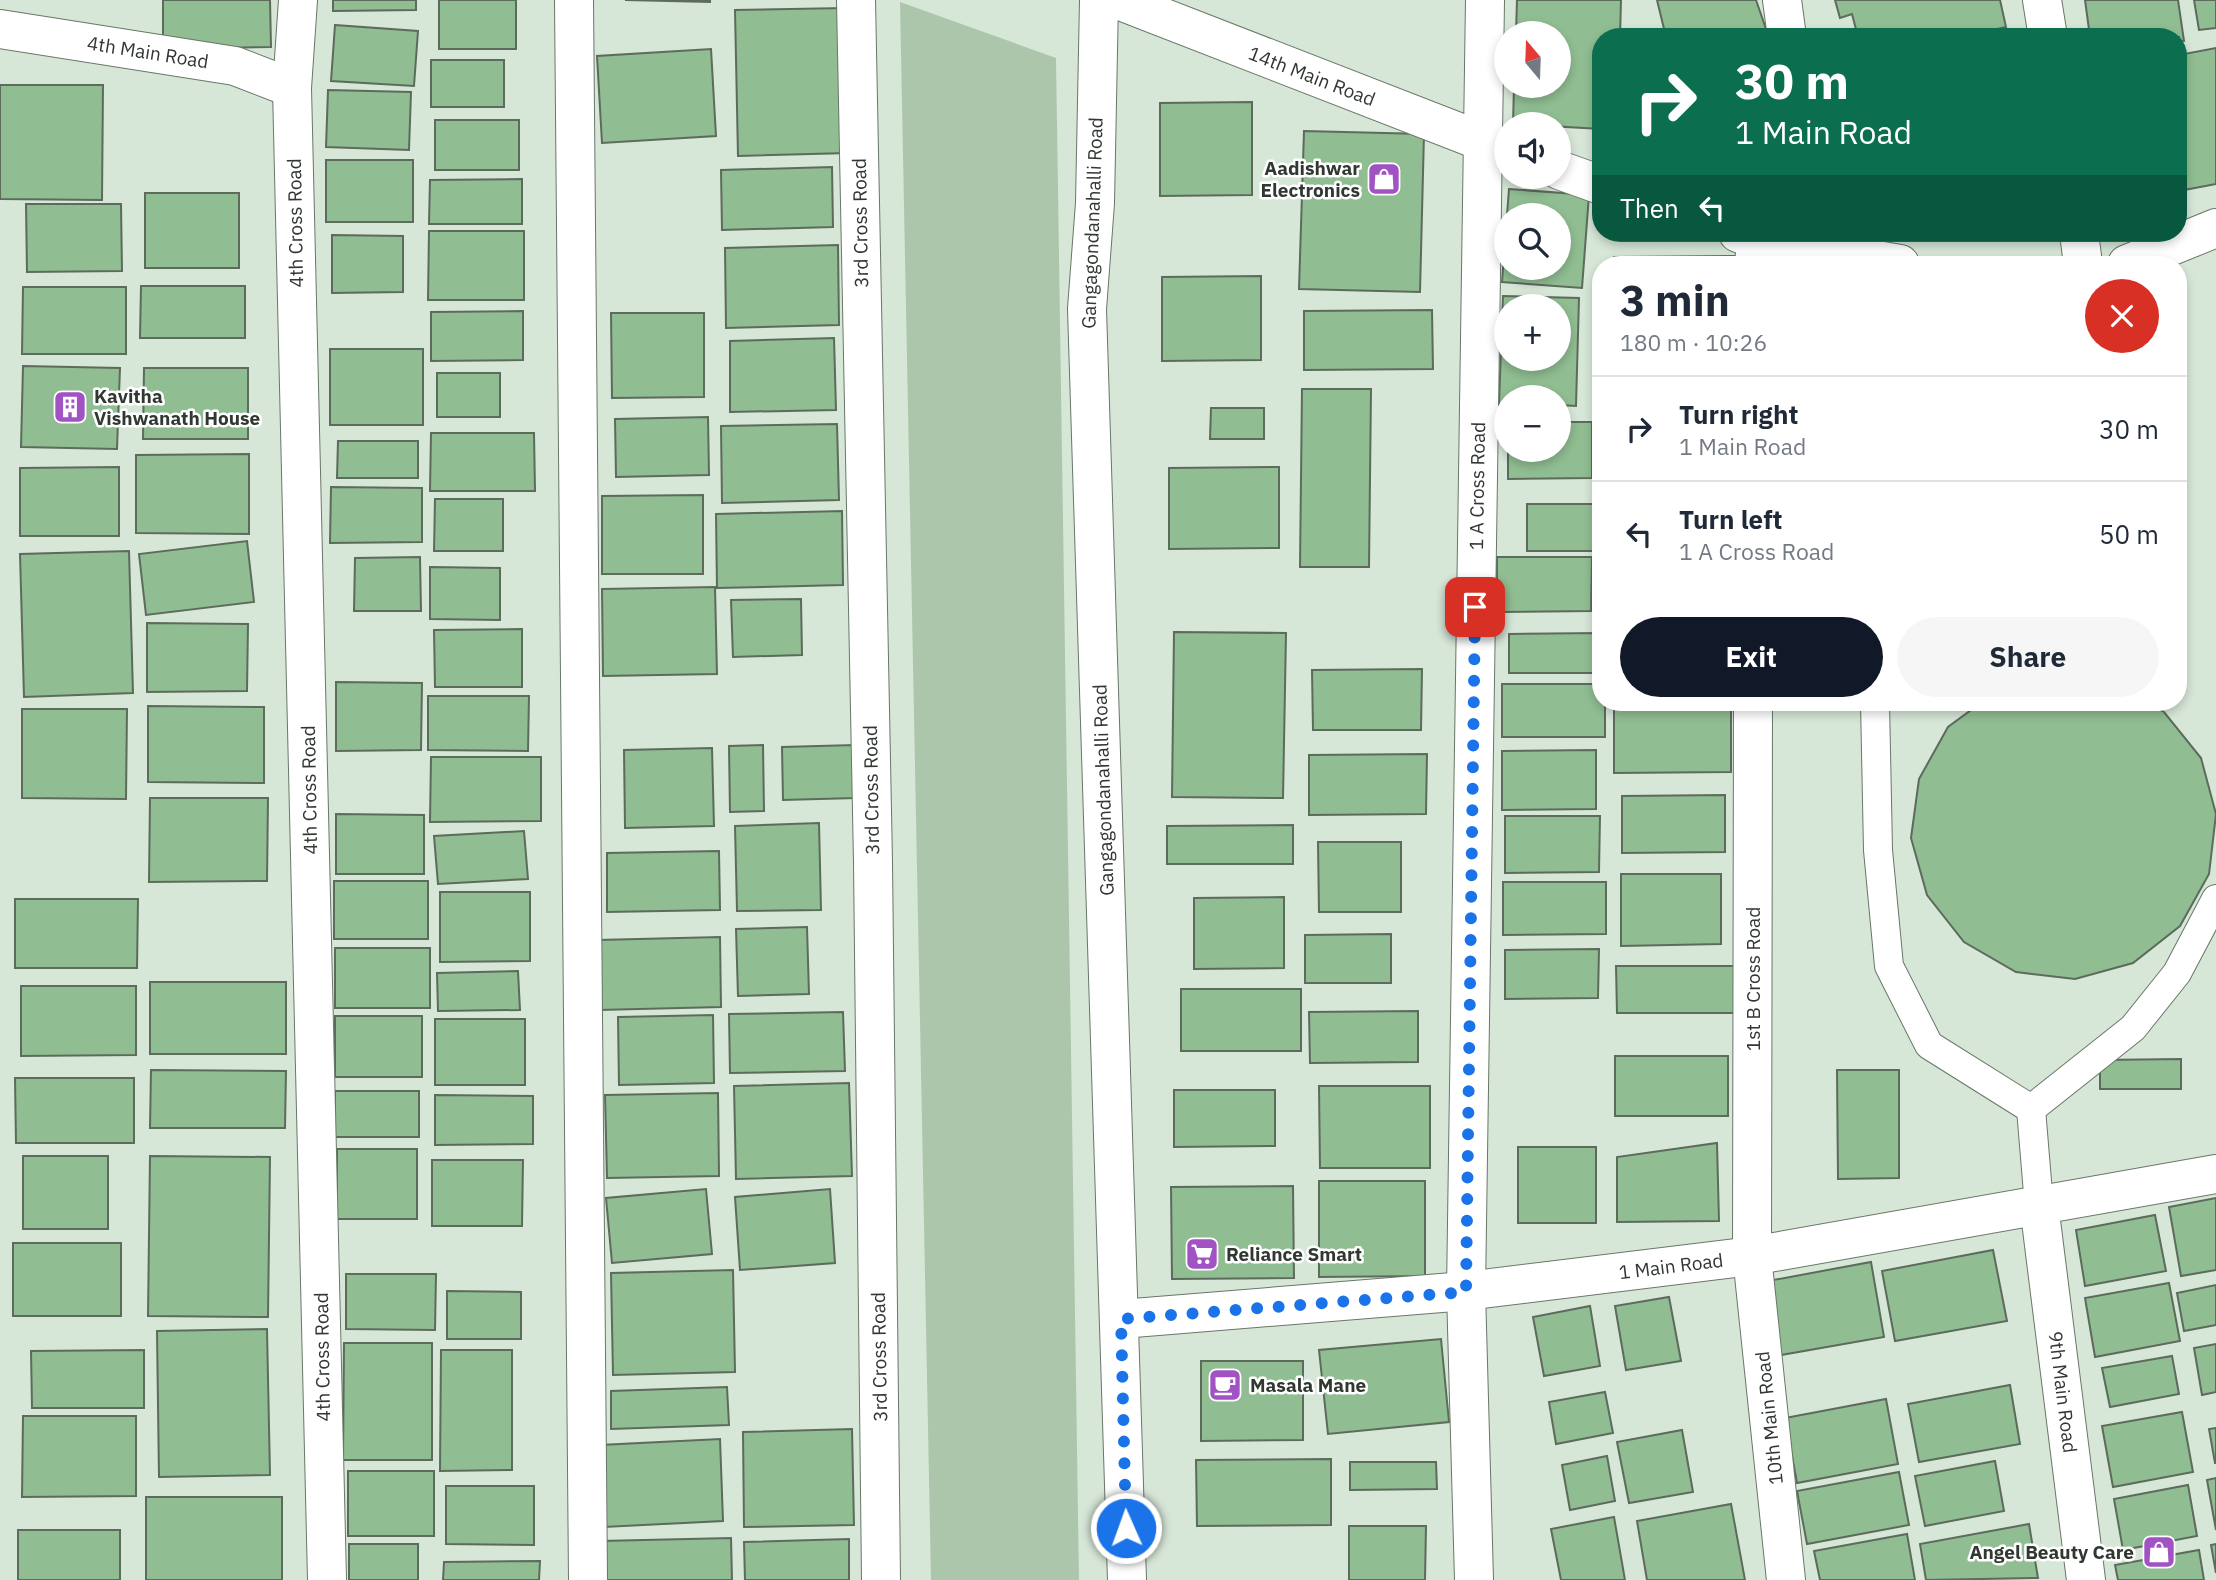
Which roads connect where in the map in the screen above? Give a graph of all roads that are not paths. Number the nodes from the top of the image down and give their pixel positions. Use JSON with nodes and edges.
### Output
{"nodes":[{"id":1,"x":298,"y":0,"type":"edge"},
{"id":2,"x":574,"y":0,"type":"edge"},
{"id":3,"x":856,"y":0,"type":"edge"},
{"id":4,"x":1099,"y":0,"type":"edge"},
{"id":5,"x":1118,"y":0,"type":"edge"},
{"id":6,"x":1485,"y":0,"type":"edge"},
{"id":7,"x":1782,"y":0,"type":"edge"},
{"id":8,"x":2042,"y":0,"type":"edge"},
{"id":9,"x":1786,"y":28,"type":"edge"},
{"id":10,"x":2047,"y":28,"type":"edge"},
{"id":11,"x":0,"y":29,"type":"edge"},
{"id":12,"x":292,"y":88,"type":"junction"},
{"id":13,"x":1494,"y":147,"type":"edge"},
{"id":14,"x":1571,"y":174,"type":"edge"},
{"id":15,"x":1592,"y":182,"type":"edge"},
{"id":16,"x":2216,"y":228,"type":"edge"},
{"id":17,"x":2187,"y":240,"type":"edge"},
{"id":18,"x":1751,"y":242,"type":"edge"},
{"id":19,"x":2181,"y":242,"type":"edge"},
{"id":20,"x":1846,"y":256,"type":"edge"},
{"id":21,"x":2147,"y":256,"type":"edge"},
{"id":22,"x":1753,"y":711,"type":"edge"},
{"id":23,"x":1875,"y":711,"type":"edge"},
{"id":24,"x":2216,"y":899,"type":"edge"},
{"id":25,"x":2031,"y":1110,"type":"junction"},
{"id":26,"x":2216,"y":1174,"type":"edge"},
{"id":27,"x":2039,"y":1205,"type":"junction"},
{"id":28,"x":1752,"y":1256,"type":"junction"},
{"id":29,"x":1466,"y":1292,"type":"junction"},
{"id":30,"x":1121,"y":1319,"type":"junction"},
{"id":31,"x":327,"y":1580,"type":"edge"},
{"id":32,"x":588,"y":1580,"type":"edge"},
{"id":33,"x":881,"y":1580,"type":"edge"},
{"id":34,"x":1127,"y":1580,"type":"edge"},
{"id":35,"x":1474,"y":1580,"type":"edge"},
{"id":36,"x":1786,"y":1580,"type":"edge"},
{"id":37,"x":2086,"y":1580,"type":"edge"}],
"edges":[{"from":1,"to":12,"type":"street","name":"4th Cross Road"},
{"from":2,"to":32,"type":"street"},
{"from":3,"to":33,"type":"street","name":"3rd Cross Road"},
{"from":4,"to":30,"type":"street","name":"Gangagondanahalli Road"},
{"from":5,"to":13,"type":"street","name":"14th Main Road"},
{"from":6,"to":13,"type":"street","name":"1 A Cross Road"},
{"from":7,"to":9,"type":"street"},
{"from":8,"to":10,"type":"street"},
{"from":11,"to":12,"type":"street","name":"4th Main Road"},
{"from":12,"to":31,"type":"street","name":"4th Cross Road"},
{"from":13,"to":29,"type":"street","name":"1 A Cross Road"},
{"from":14,"to":15,"type":"street"},
{"from":16,"to":17,"type":"street"},
{"from":18,"to":20,"type":"street"},
{"from":19,"to":21,"type":"street"},
{"from":22,"to":28,"type":"street","name":"1st B Cross Road"},
{"from":23,"to":25,"type":"lane"},
{"from":24,"to":25,"type":"lane"},
{"from":25,"to":27,"type":"lane"},
{"from":26,"to":27,"type":"street","name":"1 Main Road"},
{"from":27,"to":28,"type":"street","name":"1 Main Road"},
{"from":27,"to":37,"type":"street","name":"9th Main Road"},
{"from":28,"to":29,"type":"street","name":"1 Main Road"},
{"from":28,"to":36,"type":"street","name":"10th Main Road"},
{"from":29,"to":30,"type":"street","name":"1 Main Road"},
{"from":29,"to":35,"type":"street","name":"1 A Cross Road"},
{"from":30,"to":34,"type":"street","name":"Gangagondanahalli Road"}]}
